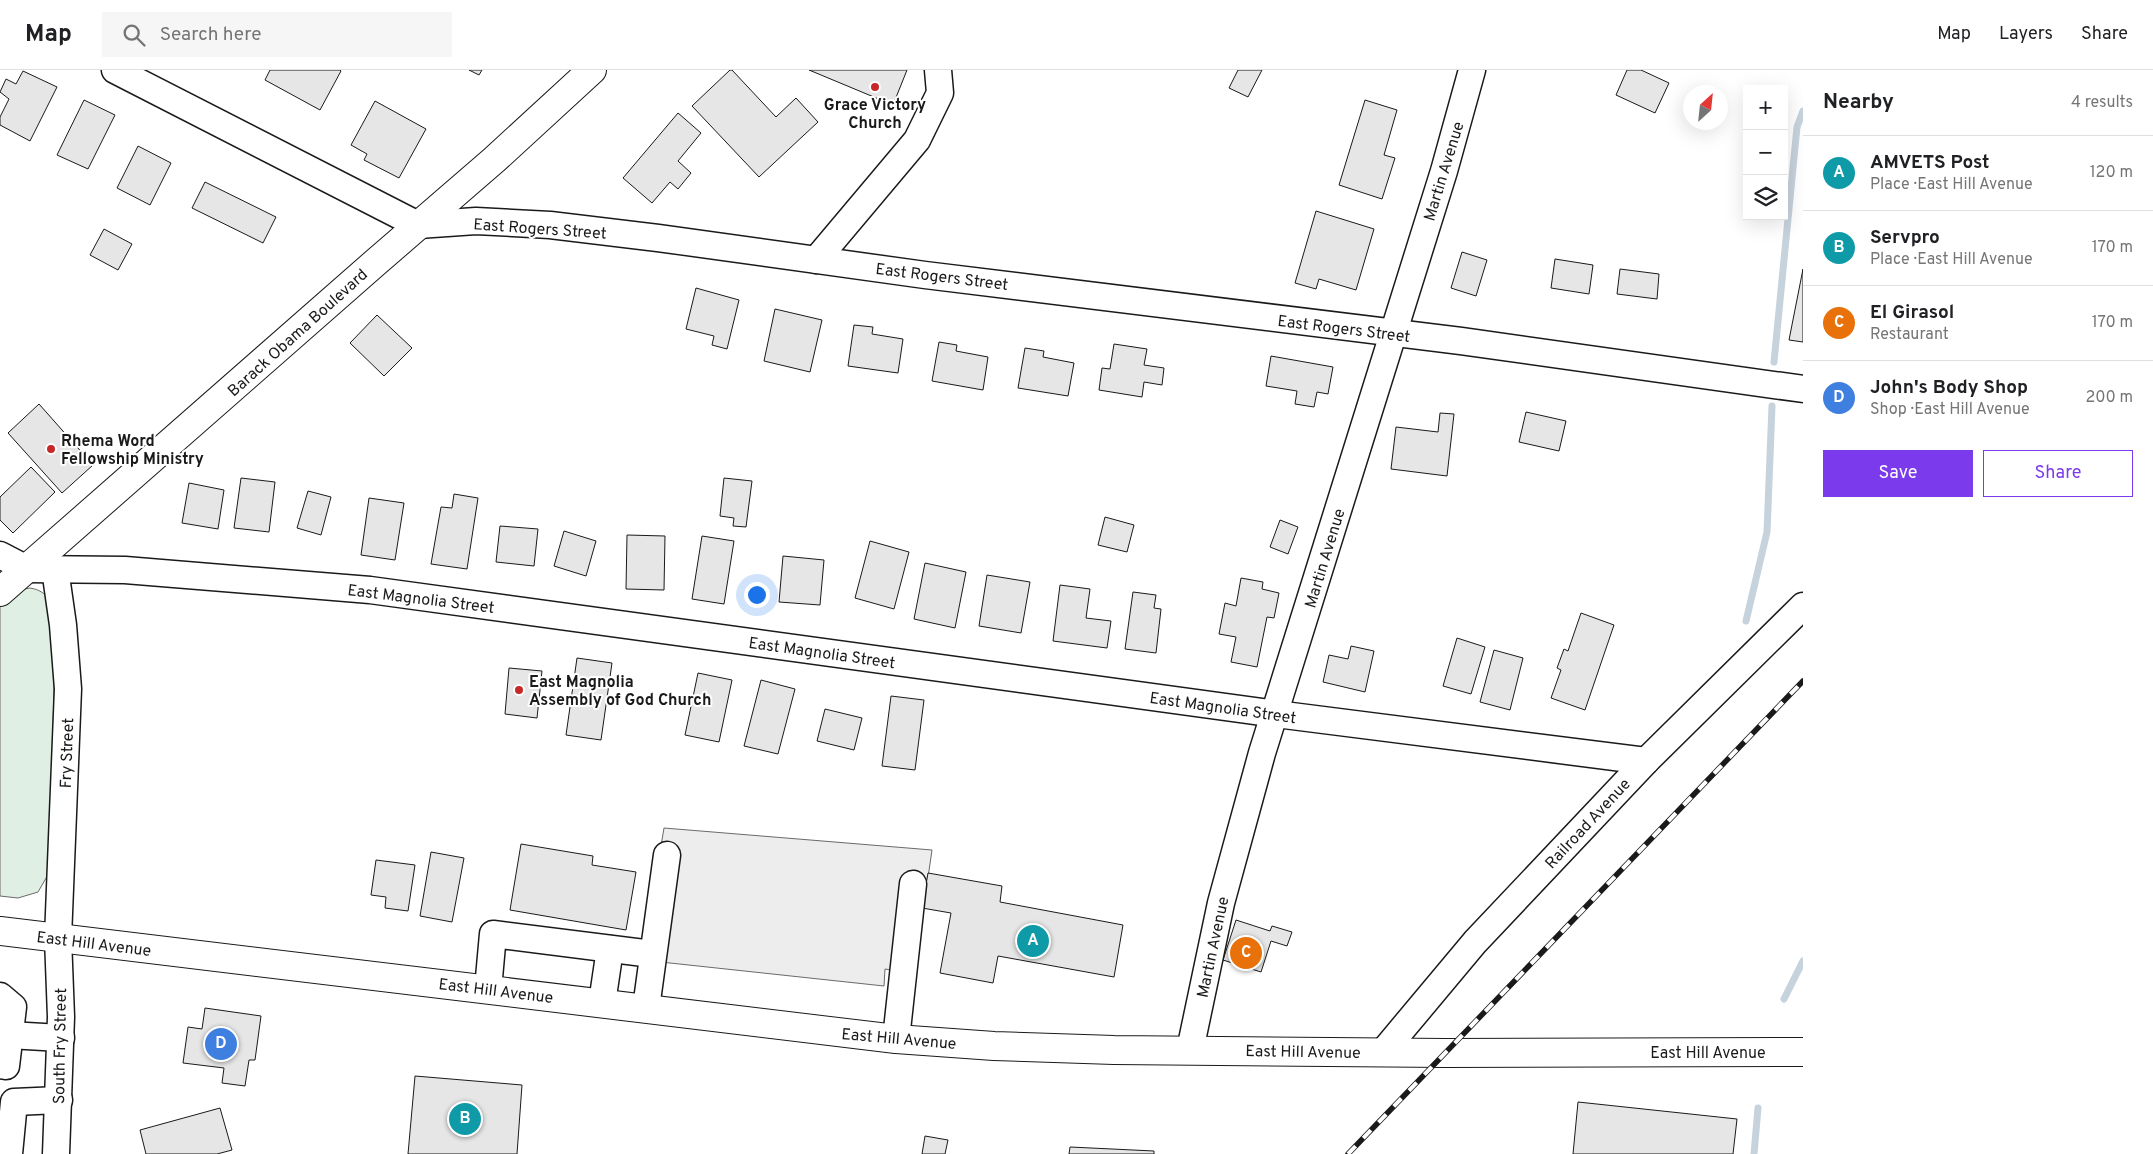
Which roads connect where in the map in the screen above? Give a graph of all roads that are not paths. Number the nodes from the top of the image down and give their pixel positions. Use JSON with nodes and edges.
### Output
{"nodes":[{"id":1,"x":115,"y":70,"type":"edge"},
{"id":2,"x":592,"y":70,"type":"edge"},
{"id":3,"x":938,"y":70,"type":"edge"},
{"id":4,"x":1464,"y":73,"type":"edge"},
{"id":5,"x":418,"y":225,"type":"junction"},
{"id":6,"x":816,"y":260,"type":"junction"},
{"id":7,"x":1392,"y":334,"type":"junction"},
{"id":8,"x":1803,"y":390,"type":"edge"},
{"id":9,"x":0,"y":555,"type":"edge"},
{"id":10,"x":27,"y":569,"type":"junction"},
{"id":11,"x":55,"y":569,"type":"junction"},
{"id":12,"x":0,"y":592,"type":"edge"},
{"id":13,"x":1803,"y":606,"type":"edge"},
{"id":14,"x":1276,"y":714,"type":"junction"},
{"id":15,"x":1646,"y":762,"type":"junction"},
{"id":16,"x":667,"y":855,"type":"dead end"},
{"id":17,"x":913,"y":884,"type":"dead end"},
{"id":18,"x":0,"y":931,"type":"edge"},
{"id":19,"x":58,"y":938,"type":"junction"},
{"id":20,"x":610,"y":949,"type":"junction"},
{"id":21,"x":652,"y":954,"type":"junction"},
{"id":22,"x":488,"y":989,"type":"junction"},
{"id":23,"x":0,"y":996,"type":"edge"},
{"id":24,"x":602,"y":1003,"type":"junction"},
{"id":25,"x":646,"y":1008,"type":"junction"},
{"id":26,"x":9,"y":1035,"type":"junction"},
{"id":27,"x":60,"y":1038,"type":"junction"},
{"id":28,"x":896,"y":1039,"type":"junction"},
{"id":29,"x":1190,"y":1050,"type":"junction"},
{"id":30,"x":1383,"y":1052,"type":"junction"},
{"id":31,"x":1803,"y":1052,"type":"edge"},
{"id":32,"x":0,"y":1066,"type":"edge"},
{"id":33,"x":59,"y":1100,"type":"junction"},
{"id":34,"x":9,"y":1154,"type":"edge"},
{"id":35,"x":56,"y":1154,"type":"edge"}],
"edges":[{"from":1,"to":5,"type":"street"},
{"from":2,"to":5,"type":"main road","name":"Barack Obama Boulevard"},
{"from":3,"to":6,"type":"street"},
{"from":4,"to":7,"type":"street","name":"Martin Avenue"},
{"from":5,"to":6,"type":"street","name":"East Rogers Street"},
{"from":5,"to":10,"type":"main road","name":"Barack Obama Boulevard"},
{"from":6,"to":7,"type":"street","name":"East Rogers Street"},
{"from":7,"to":8,"type":"street","name":"East Rogers Street"},
{"from":7,"to":14,"type":"street","name":"Martin Avenue"},
{"from":9,"to":10,"type":"street","name":"East Magnolia Street"},
{"from":10,"to":11,"type":"street","name":"East Magnolia Street"},
{"from":10,"to":12,"type":"main road","name":"Barack Obama Boulevard"},
{"from":11,"to":14,"type":"street","name":"East Magnolia Street"},
{"from":11,"to":19,"type":"street","name":"Fry Street"},
{"from":13,"to":15,"type":"street","name":"Railroad Avenue"},
{"from":14,"to":15,"type":"street","name":"East Magnolia Street"},
{"from":14,"to":29,"type":"street","name":"Martin Avenue"},
{"from":15,"to":30,"type":"street","name":"Railroad Avenue"},
{"from":16,"to":21,"type":"street"},
{"from":17,"to":28,"type":"street"},
{"from":18,"to":19,"type":"main road","name":"East Hill Avenue"},
{"from":19,"to":22,"type":"main road","name":"East Hill Avenue"},
{"from":19,"to":27,"type":"street","name":"South Fry Street"},
{"from":20,"to":21,"type":"street"},
{"from":20,"to":22,"type":"street"},
{"from":20,"to":24,"type":"street"},
{"from":21,"to":25,"type":"street"},
{"from":22,"to":24,"type":"main road","name":"East Hill Avenue"},
{"from":23,"to":26,"type":"street"},
{"from":24,"to":25,"type":"main road","name":"East Hill Avenue"},
{"from":25,"to":28,"type":"main road","name":"East Hill Avenue"},
{"from":26,"to":27,"type":"street"},
{"from":26,"to":32,"type":"street"},
{"from":27,"to":33,"type":"street","name":"South Fry Street"},
{"from":28,"to":29,"type":"main road","name":"East Hill Avenue"},
{"from":29,"to":30,"type":"main road","name":"East Hill Avenue"},
{"from":30,"to":31,"type":"main road","name":"East Hill Avenue"},
{"from":33,"to":34,"type":"street"},
{"from":33,"to":35,"type":"street","name":"South Fry Street"}]}
